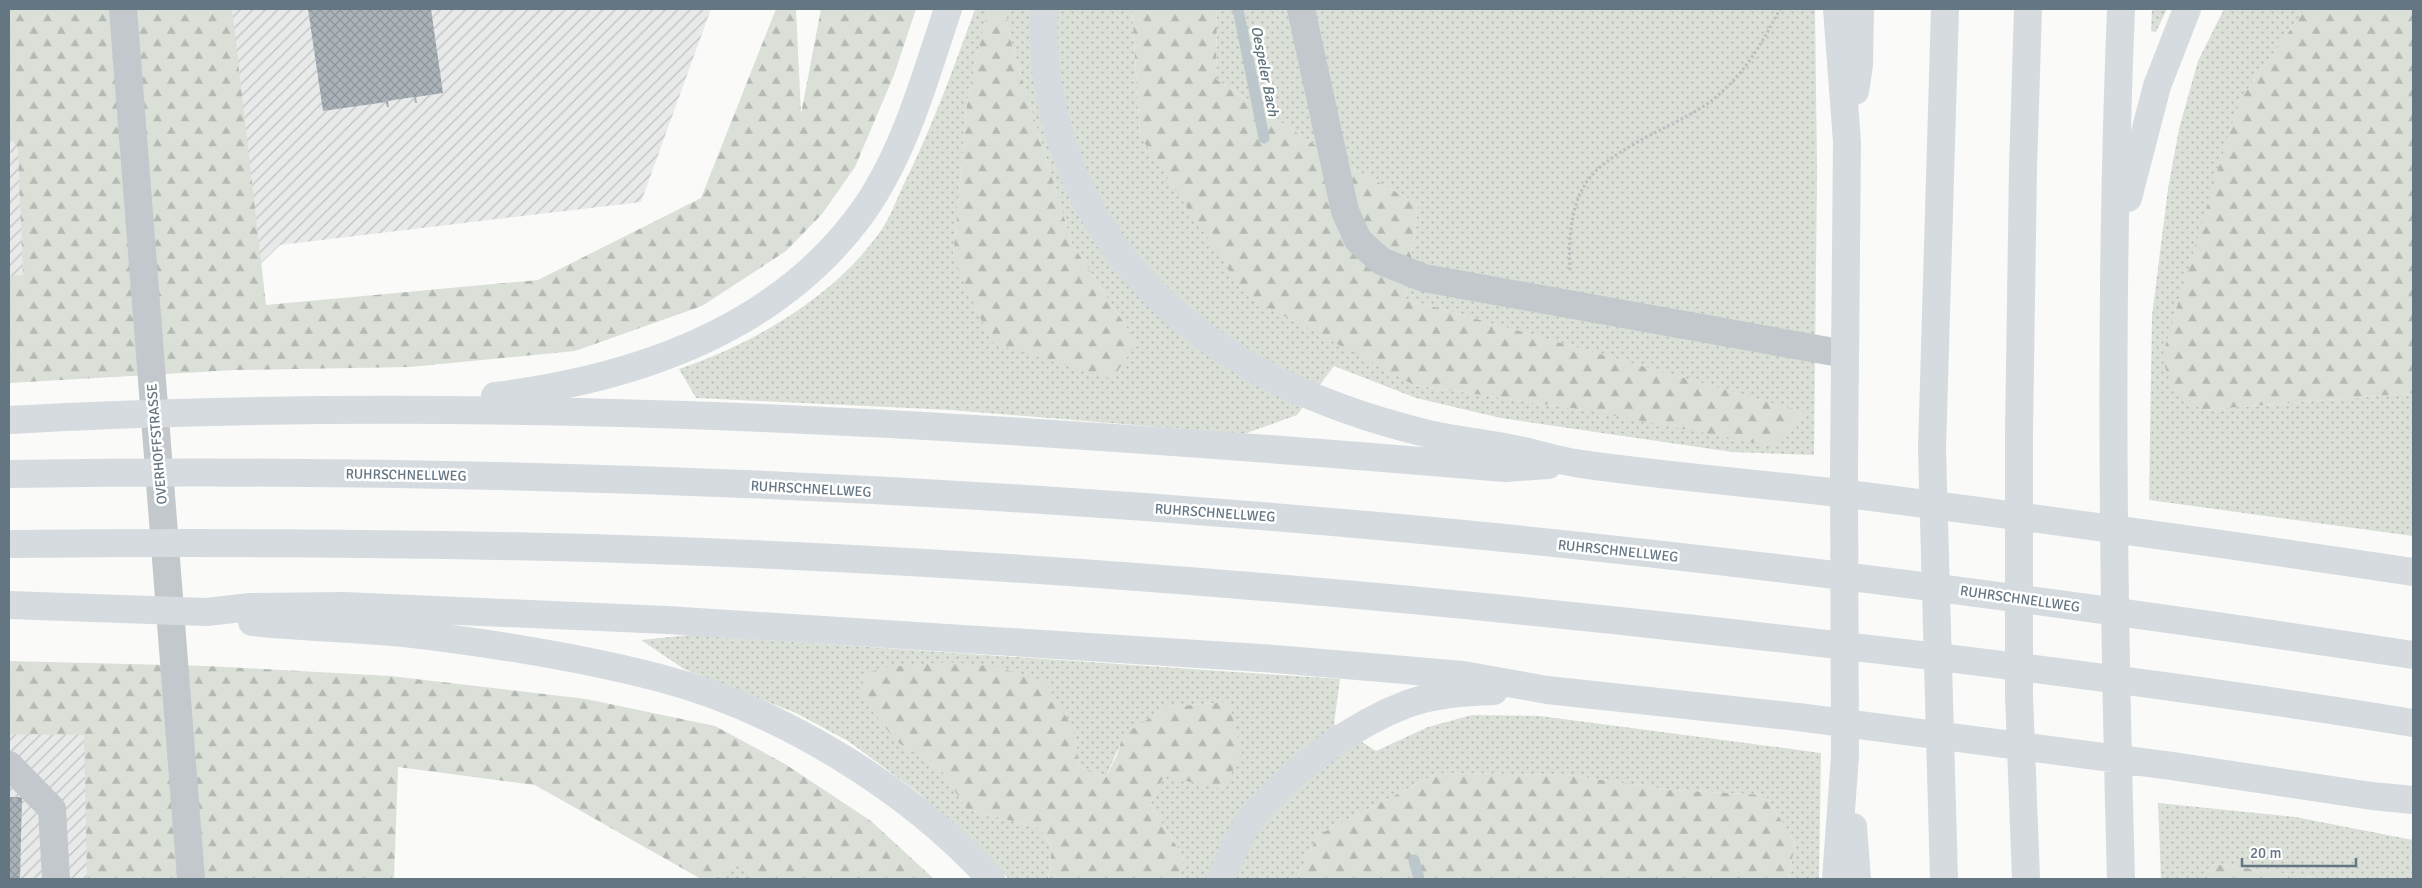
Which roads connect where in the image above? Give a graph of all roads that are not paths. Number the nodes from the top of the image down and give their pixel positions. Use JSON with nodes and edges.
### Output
{"nodes":[{"id":1,"x":123,"y":9,"type":"edge"},
{"id":2,"x":948,"y":9,"type":"edge"},
{"id":3,"x":1044,"y":9,"type":"edge"},
{"id":4,"x":1301,"y":9,"type":"edge"},
{"id":5,"x":1837,"y":9,"type":"edge"},
{"id":6,"x":1860,"y":9,"type":"edge"},
{"id":7,"x":1945,"y":9,"type":"edge"},
{"id":8,"x":2028,"y":9,"type":"edge"},
{"id":9,"x":2121,"y":9,"type":"edge"},
{"id":10,"x":2188,"y":9,"type":"edge"},
{"id":11,"x":1847,"y":142,"type":"junction"},
{"id":12,"x":2115,"y":295,"type":"junction"},
{"id":13,"x":1845,"y":354,"type":"junction"},
{"id":14,"x":314,"y":410,"type":"junction"},
{"id":15,"x":9,"y":420,"type":"edge"},
{"id":16,"x":1577,"y":464,"type":"junction"},
{"id":17,"x":9,"y":474,"type":"edge"},
{"id":18,"x":9,"y":544,"type":"edge"},
{"id":19,"x":2413,"y":572,"type":"edge"},
{"id":20,"x":9,"y":605,"type":"edge"},
{"id":21,"x":251,"y":614,"type":"junction"},
{"id":22,"x":2413,"y":654,"type":"edge"},
{"id":23,"x":1547,"y":690,"type":"junction"},
{"id":24,"x":2413,"y":723,"type":"edge"},
{"id":25,"x":1846,"y":756,"type":"junction"},
{"id":26,"x":9,"y":765,"type":"edge"},
{"id":27,"x":2372,"y":796,"type":"junction"},
{"id":28,"x":2413,"y":800,"type":"edge"},
{"id":29,"x":2413,"y":805,"type":"edge"},
{"id":30,"x":56,"y":879,"type":"edge"},
{"id":31,"x":191,"y":879,"type":"edge"},
{"id":32,"x":991,"y":879,"type":"edge"},
{"id":33,"x":1220,"y":879,"type":"edge"},
{"id":34,"x":1836,"y":879,"type":"edge"},
{"id":35,"x":1857,"y":879,"type":"edge"},
{"id":36,"x":1944,"y":879,"type":"edge"},
{"id":37,"x":2026,"y":879,"type":"edge"},
{"id":38,"x":2121,"y":879,"type":"edge"}],
"edges":[{"from":1,"to":31,"type":"street","name":"OVERHOFFSTRASSE"},
{"from":2,"to":14,"type":"highway"},
{"from":3,"to":16,"type":"highway"},
{"from":4,"to":13,"type":"street"},
{"from":5,"to":11,"type":"highway"},
{"from":6,"to":11,"type":"highway"},
{"from":7,"to":36,"type":"highway"},
{"from":8,"to":37,"type":"highway"},
{"from":9,"to":12,"type":"highway"},
{"from":10,"to":12,"type":"highway"},
{"from":11,"to":13,"type":"highway"},
{"from":12,"to":38,"type":"highway"},
{"from":13,"to":25,"type":"highway"},
{"from":14,"to":15,"type":"highway"},
{"from":14,"to":16,"type":"highway"},
{"from":16,"to":19,"type":"highway"},
{"from":17,"to":22,"type":"highway","name":"RUHRSCHNELLWEG"},
{"from":18,"to":24,"type":"highway"},
{"from":20,"to":21,"type":"highway"},
{"from":21,"to":23,"type":"highway"},
{"from":21,"to":32,"type":"highway"},
{"from":23,"to":27,"type":"highway"},
{"from":23,"to":33,"type":"highway"},
{"from":25,"to":34,"type":"highway"},
{"from":25,"to":35,"type":"highway"},
{"from":26,"to":30,"type":"street"},
{"from":27,"to":28,"type":"highway"},
{"from":27,"to":29,"type":"highway"}]}
